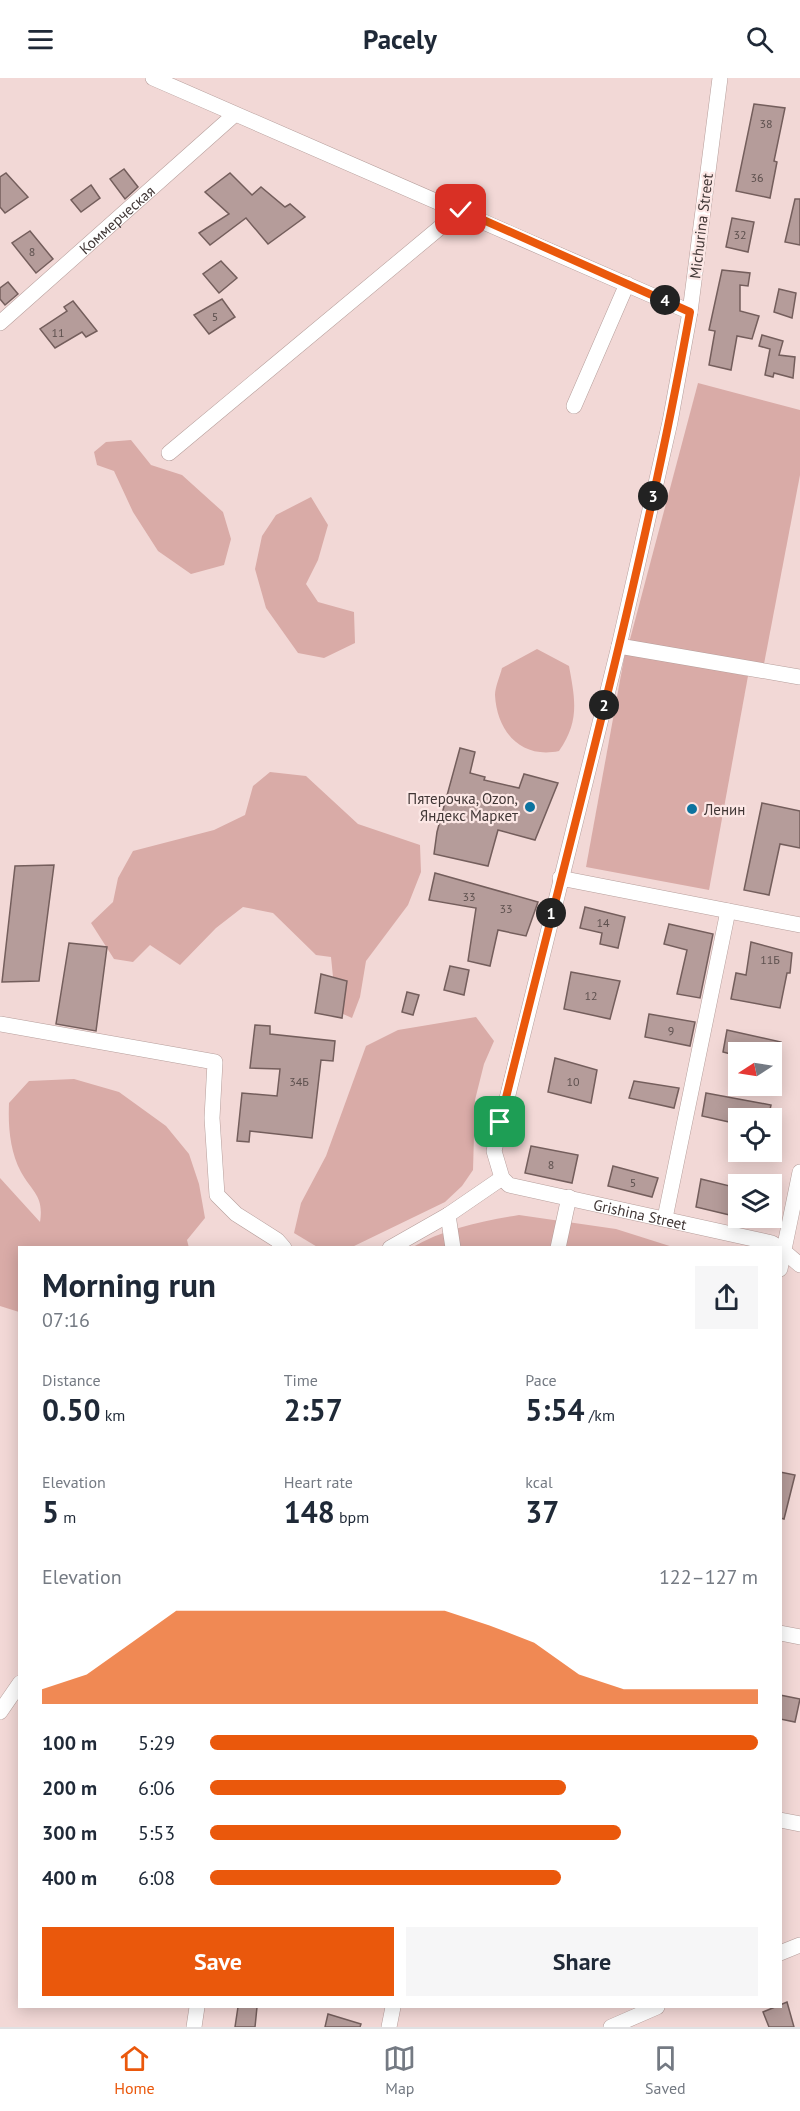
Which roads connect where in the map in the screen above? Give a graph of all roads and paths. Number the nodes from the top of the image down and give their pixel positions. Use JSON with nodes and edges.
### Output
{"nodes":[{"id":1,"x":153,"y":78,"type":"edge"},
{"id":2,"x":720,"y":78,"type":"edge"},
{"id":3,"x":234,"y":115,"type":"junction"},
{"id":4,"x":461,"y":210,"type":"junction"},
{"id":5,"x":627,"y":284,"type":"junction"},
{"id":6,"x":690,"y":312,"type":"junction"},
{"id":7,"x":0,"y":323,"type":"edge"},
{"id":8,"x":574,"y":406,"type":"dead end"},
{"id":9,"x":169,"y":453,"type":"dead end"},
{"id":10,"x":619,"y":646,"type":"junction"},
{"id":11,"x":800,"y":676,"type":"edge"},
{"id":12,"x":560,"y":878,"type":"junction"},
{"id":13,"x":728,"y":911,"type":"junction"},
{"id":14,"x":800,"y":926,"type":"edge"},
{"id":15,"x":0,"y":1024,"type":"edge"},
{"id":16,"x":800,"y":1172,"type":"edge"},
{"id":17,"x":502,"y":1178,"type":"junction"},
{"id":18,"x":570,"y":1197,"type":"junction"},
{"id":19,"x":448,"y":1215,"type":"junction"},
{"id":20,"x":665,"y":1218,"type":"junction"},
{"id":21,"x":282,"y":1246,"type":"edge"},
{"id":22,"x":394,"y":1246,"type":"edge"},
{"id":23,"x":453,"y":1246,"type":"edge"},
{"id":24,"x":558,"y":1246,"type":"edge"},
{"id":25,"x":776,"y":1246,"type":"edge"},
{"id":26,"x":782,"y":1246,"type":"edge"},
{"id":27,"x":782,"y":1250,"type":"edge"},
{"id":28,"x":800,"y":1265,"type":"edge"},
{"id":29,"x":782,"y":1633,"type":"edge"},
{"id":30,"x":800,"y":1637,"type":"edge"},
{"id":31,"x":18,"y":1686,"type":"edge"},
{"id":32,"x":0,"y":1712,"type":"edge"},
{"id":33,"x":782,"y":1820,"type":"edge"},
{"id":34,"x":800,"y":1824,"type":"edge"},
{"id":35,"x":800,"y":1944,"type":"edge"},
{"id":36,"x":782,"y":1952,"type":"edge"},
{"id":37,"x":197,"y":2008,"type":"edge"},
{"id":38,"x":393,"y":2008,"type":"edge"},
{"id":39,"x":624,"y":2008,"type":"edge"},
{"id":40,"x":656,"y":2008,"type":"edge"},
{"id":41,"x":641,"y":2021,"type":"edge"},
{"id":42,"x":616,"y":2025,"type":"edge"},
{"id":43,"x":194,"y":2027,"type":"edge"},
{"id":44,"x":389,"y":2027,"type":"edge"}],
"edges":[{"from":1,"to":3,"type":"street"},
{"from":2,"to":6,"type":"street","name":"Michurina Street"},
{"from":3,"to":4,"type":"street"},
{"from":3,"to":7,"type":"street","name":"Коммерческая"},
{"from":4,"to":5,"type":"street"},
{"from":4,"to":9,"type":"street"},
{"from":5,"to":6,"type":"street"},
{"from":5,"to":8,"type":"street"},
{"from":6,"to":10,"type":"street","name":"Michurina Street"},
{"from":10,"to":11,"type":"street"},
{"from":10,"to":12,"type":"street","name":"Michurina Street"},
{"from":12,"to":13,"type":"street"},
{"from":12,"to":17,"type":"street","name":"Michurina Street"},
{"from":13,"to":14,"type":"street"},
{"from":13,"to":20,"type":"street"},
{"from":15,"to":21,"type":"street"},
{"from":16,"to":26,"type":"street"},
{"from":17,"to":18,"type":"street","name":"Grishina Street"},
{"from":17,"to":19,"type":"street"},
{"from":18,"to":20,"type":"street","name":"Grishina Street"},
{"from":18,"to":24,"type":"street"},
{"from":19,"to":22,"type":"street"},
{"from":19,"to":23,"type":"street"},
{"from":20,"to":25,"type":"street","name":"Grishina Street"},
{"from":27,"to":28,"type":"street","name":"Grishina Street"},
{"from":29,"to":30,"type":"street"},
{"from":31,"to":32,"type":"street"},
{"from":33,"to":34,"type":"street"},
{"from":35,"to":36,"type":"street"},
{"from":37,"to":43,"type":"street"},
{"from":38,"to":44,"type":"street"},
{"from":39,"to":42,"type":"street"},
{"from":40,"to":41,"type":"street"},
{"from":41,"to":42,"type":"street"}]}
